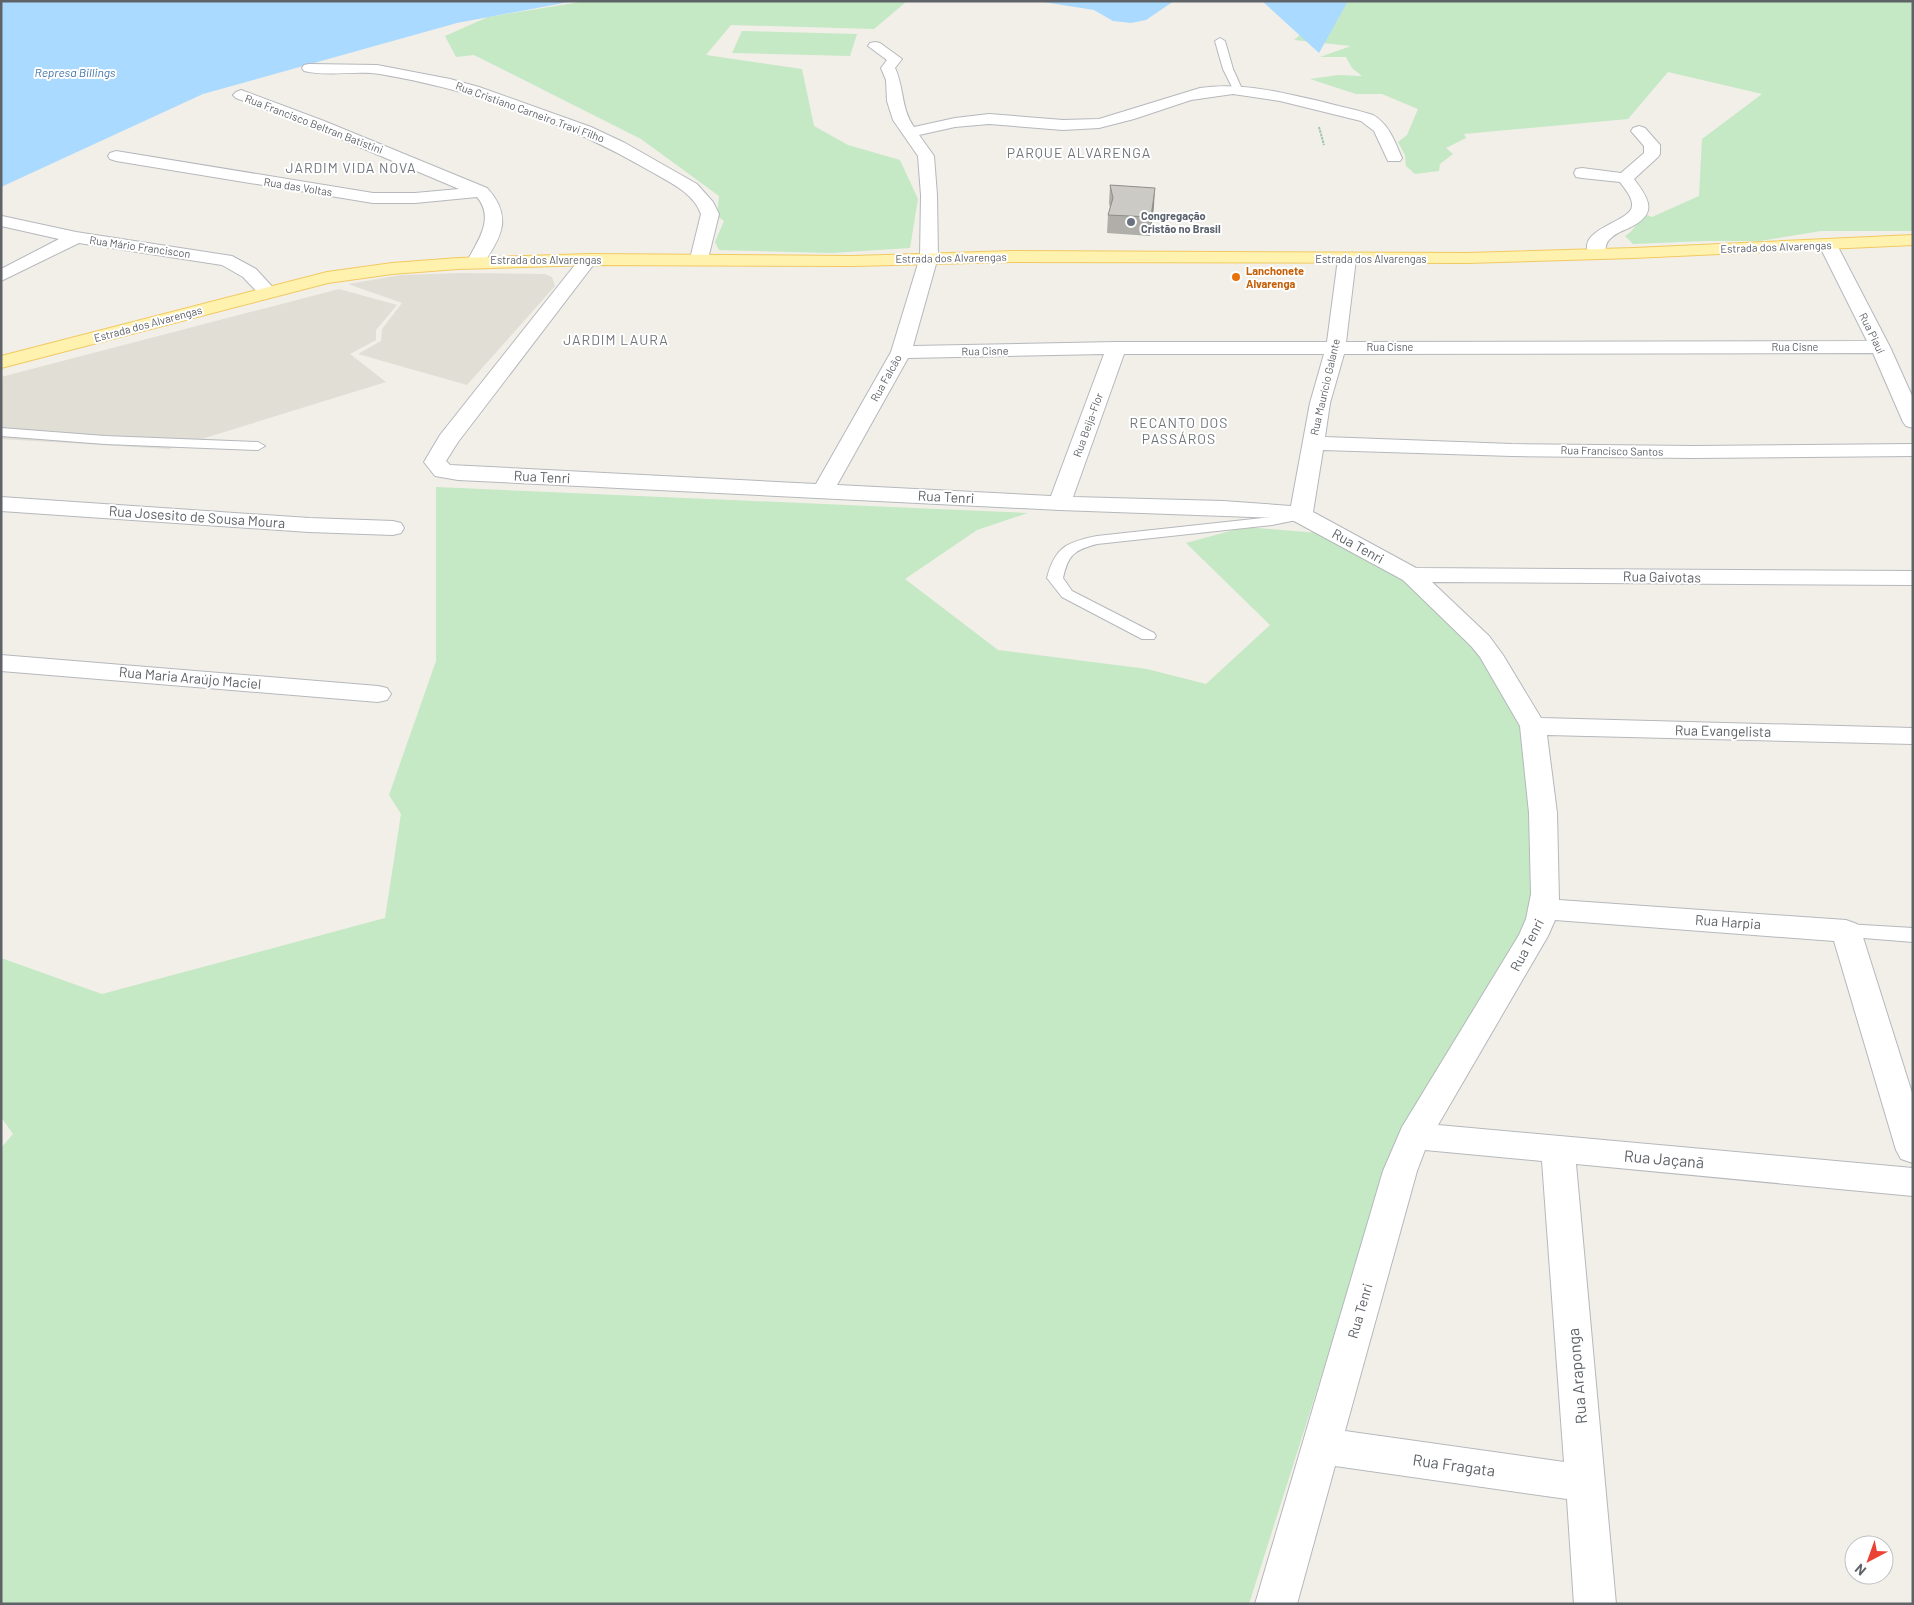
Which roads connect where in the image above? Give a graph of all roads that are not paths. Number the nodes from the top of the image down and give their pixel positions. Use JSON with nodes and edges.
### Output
{"nodes":[{"id":1,"x":1220,"y":41,"type":"dead end"},
{"id":2,"x":875,"y":46,"type":"dead end"},
{"id":3,"x":309,"y":68,"type":"dead end"},
{"id":4,"x":1237,"y":89,"type":"junction"},
{"id":5,"x":241,"y":95,"type":"dead end"},
{"id":6,"x":1639,"y":131,"type":"dead end"},
{"id":7,"x":911,"y":132,"type":"junction"},
{"id":8,"x":116,"y":156,"type":"dead end"},
{"id":9,"x":1394,"y":158,"type":"dead end"},
{"id":10,"x":1582,"y":173,"type":"dead end"},
{"id":11,"x":1625,"y":178,"type":"junction"},
{"id":12,"x":481,"y":192,"type":"junction"},
{"id":13,"x":2,"y":222,"type":"edge"},
{"id":14,"x":76,"y":237,"type":"junction"},
{"id":15,"x":1913,"y":240,"type":"edge"},
{"id":16,"x":1828,"y":245,"type":"junction"},
{"id":17,"x":1597,"y":254,"type":"junction"},
{"id":18,"x":929,"y":257,"type":"junction"},
{"id":19,"x":1347,"y":259,"type":"junction"},
{"id":20,"x":588,"y":260,"type":"junction"},
{"id":21,"x":699,"y":260,"type":"junction"},
{"id":22,"x":476,"y":261,"type":"junction"},
{"id":23,"x":1,"y":276,"type":"edge"},
{"id":24,"x":268,"y":292,"type":"junction"},
{"id":25,"x":1336,"y":347,"type":"junction"},
{"id":26,"x":1116,"y":348,"type":"junction"},
{"id":27,"x":1880,"y":348,"type":"junction"},
{"id":28,"x":901,"y":352,"type":"junction"},
{"id":29,"x":1,"y":362,"type":"edge"},
{"id":30,"x":1913,"y":422,"type":"edge"},
{"id":31,"x":1,"y":432,"type":"edge"},
{"id":32,"x":1312,"y":442,"type":"junction"},
{"id":33,"x":258,"y":446,"type":"dead end"},
{"id":34,"x":1913,"y":450,"type":"edge"},
{"id":35,"x":823,"y":491,"type":"junction"},
{"id":36,"x":1060,"y":503,"type":"junction"},
{"id":37,"x":1,"y":504,"type":"edge"},
{"id":38,"x":1301,"y":515,"type":"junction"},
{"id":39,"x":393,"y":528,"type":"dead end"},
{"id":40,"x":1411,"y":575,"type":"junction"},
{"id":41,"x":1913,"y":578,"type":"edge"},
{"id":42,"x":1148,"y":636,"type":"dead end"},
{"id":43,"x":1,"y":663,"type":"edge"},
{"id":44,"x":378,"y":694,"type":"dead end"},
{"id":45,"x":1534,"y":726,"type":"junction"},
{"id":46,"x":1913,"y":736,"type":"edge"},
{"id":47,"x":1544,"y":909,"type":"junction"},
{"id":48,"x":1846,"y":931,"type":"junction"},
{"id":49,"x":1913,"y":935,"type":"edge"},
{"id":50,"x":1414,"y":1136,"type":"junction"},
{"id":51,"x":1558,"y":1149,"type":"junction"},
{"id":52,"x":1913,"y":1150,"type":"edge"},
{"id":53,"x":1913,"y":1182,"type":"edge"},
{"id":54,"x":1322,"y":1446,"type":"junction"},
{"id":55,"x":1586,"y":1484,"type":"junction"},
{"id":56,"x":1276,"y":1604,"type":"edge"},
{"id":57,"x":1595,"y":1604,"type":"edge"}],
"edges":[{"from":1,"to":4,"type":"lane"},
{"from":2,"to":7,"type":"street","name":"Rua Falcão"},
{"from":3,"to":21,"type":"street","name":"Rua Cristiano Carneiro Travi Filho"},
{"from":4,"to":7,"type":"street"},
{"from":4,"to":9,"type":"street"},
{"from":5,"to":12,"type":"street","name":"Rua Francisco Beltran Batistini"},
{"from":6,"to":11,"type":"street"},
{"from":7,"to":18,"type":"street","name":"Rua Falcão"},
{"from":8,"to":12,"type":"street","name":"Rua das Voltas"},
{"from":10,"to":11,"type":"street"},
{"from":11,"to":17,"type":"street"},
{"from":12,"to":22,"type":"street"},
{"from":13,"to":14,"type":"street","name":"Rua Mário Franciscon"},
{"from":14,"to":23,"type":"street"},
{"from":14,"to":24,"type":"street","name":"Rua Mário Franciscon"},
{"from":15,"to":16,"type":"main road","name":"Estrada dos Alvarengas"},
{"from":16,"to":17,"type":"main road","name":"Estrada dos Alvarengas"},
{"from":16,"to":27,"type":"street","name":"Rua Piauí"},
{"from":17,"to":19,"type":"main road","name":"Estrada dos Alvarengas"},
{"from":18,"to":19,"type":"main road","name":"Estrada dos Alvarengas"},
{"from":18,"to":21,"type":"main road","name":"Estrada dos Alvarengas"},
{"from":18,"to":28,"type":"street","name":"Rua Falcão"},
{"from":19,"to":25,"type":"street","name":"Rua Maurício Galante"},
{"from":20,"to":21,"type":"main road","name":"Estrada dos Alvarengas"},
{"from":20,"to":22,"type":"main road","name":"Estrada dos Alvarengas"},
{"from":20,"to":35,"type":"street","name":"Rua Tenri"},
{"from":22,"to":24,"type":"main road","name":"Estrada dos Alvarengas"},
{"from":24,"to":29,"type":"main road","name":"Estrada dos Alvarengas"},
{"from":25,"to":26,"type":"street","name":"Rua Cisne"},
{"from":25,"to":27,"type":"street","name":"Rua Cisne"},
{"from":25,"to":32,"type":"street","name":"Rua Maurício Galante"},
{"from":26,"to":28,"type":"street","name":"Rua Cisne"},
{"from":26,"to":36,"type":"street","name":"Rua Beija-Flor"},
{"from":27,"to":30,"type":"street","name":"Rua Piauí"},
{"from":28,"to":35,"type":"street","name":"Rua Falcão"},
{"from":31,"to":33,"type":"lane"},
{"from":32,"to":34,"type":"street","name":"Rua Francisco Santos"},
{"from":32,"to":38,"type":"street","name":"Rua Maurício Galante"},
{"from":35,"to":36,"type":"street","name":"Rua Tenri"},
{"from":36,"to":38,"type":"street","name":"Rua Tenri"},
{"from":37,"to":39,"type":"street","name":"Rua Josesito de Sousa Moura"},
{"from":38,"to":40,"type":"street","name":"Rua Tenri"},
{"from":38,"to":42,"type":"lane"},
{"from":40,"to":41,"type":"street","name":"Rua Gaivotas"},
{"from":40,"to":45,"type":"street","name":"Rua Tenri"},
{"from":43,"to":44,"type":"street","name":"Rua Maria Araújo Maciel"},
{"from":45,"to":46,"type":"street","name":"Rua Evangelista"},
{"from":45,"to":47,"type":"street","name":"Rua Tenri"},
{"from":47,"to":48,"type":"street","name":"Rua Harpia"},
{"from":47,"to":50,"type":"street","name":"Rua Tenri"},
{"from":48,"to":49,"type":"lane","name":"Rua Harpia"},
{"from":48,"to":52,"type":"street"},
{"from":50,"to":51,"type":"street","name":"Rua Jaçanã"},
{"from":50,"to":54,"type":"street","name":"Rua Tenri"},
{"from":51,"to":53,"type":"street","name":"Rua Jaçanã"},
{"from":51,"to":55,"type":"street","name":"Rua Araponga"},
{"from":54,"to":55,"type":"street","name":"Rua Fragata"},
{"from":54,"to":56,"type":"street","name":"Rua Tenri"},
{"from":55,"to":57,"type":"street","name":"Rua Araponga"}]}
